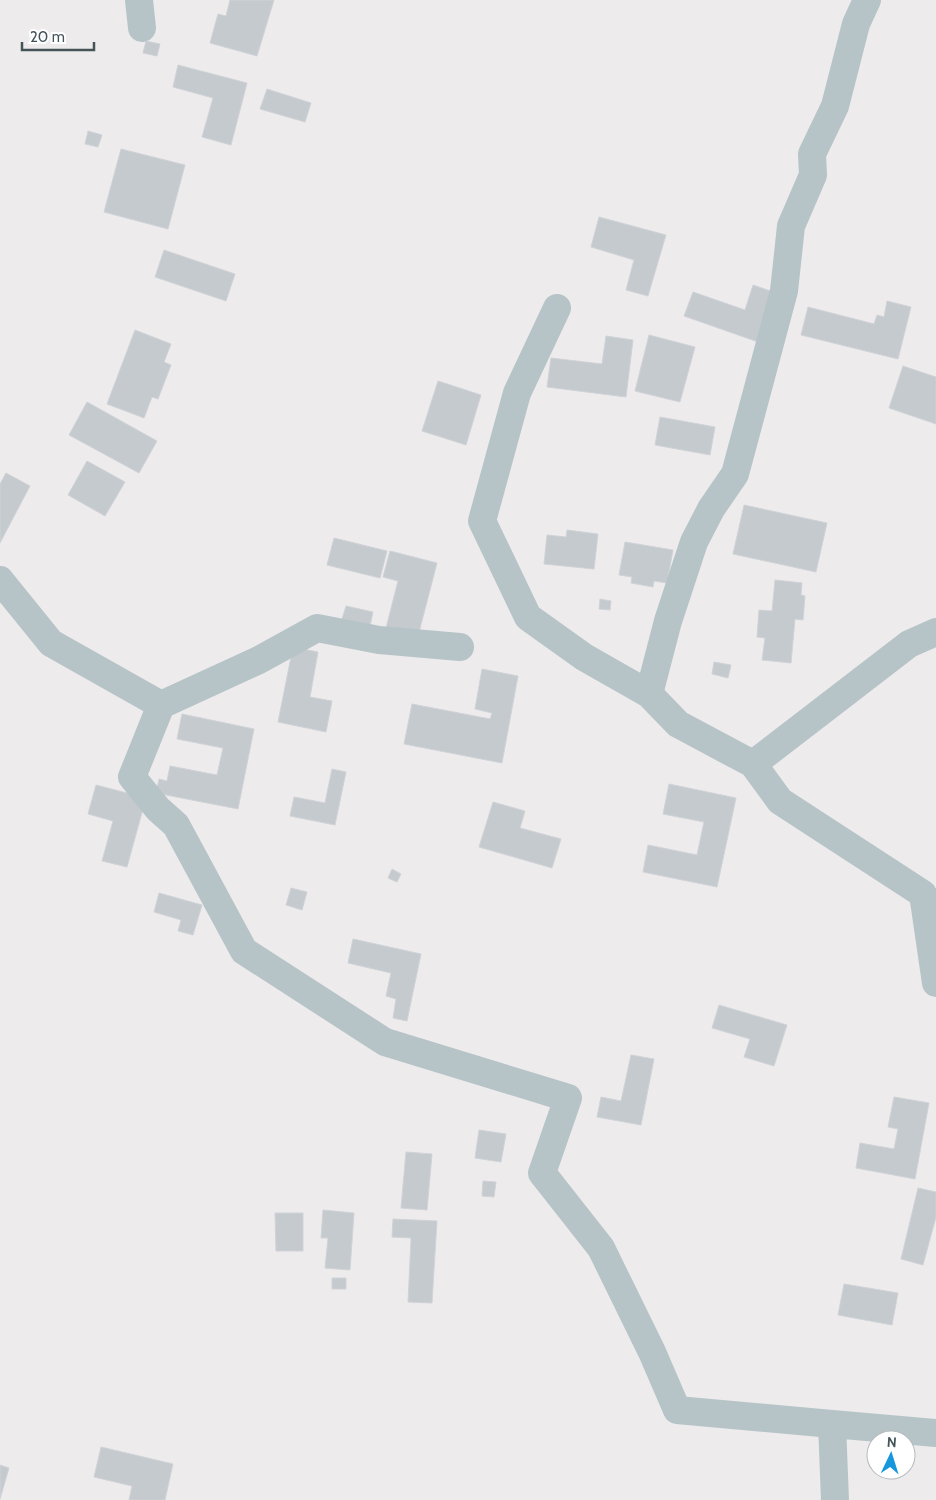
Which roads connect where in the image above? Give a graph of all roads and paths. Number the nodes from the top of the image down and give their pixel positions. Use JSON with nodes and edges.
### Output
{"nodes":[{"id":1,"x":139,"y":0,"type":"edge"},
{"id":2,"x":867,"y":0,"type":"edge"},
{"id":3,"x":142,"y":28,"type":"dead end"},
{"id":4,"x":557,"y":308,"type":"dead end"},
{"id":5,"x":0,"y":580,"type":"edge"},
{"id":6,"x":936,"y":632,"type":"edge"},
{"id":7,"x":460,"y":647,"type":"dead end"},
{"id":8,"x":650,"y":694,"type":"junction"},
{"id":9,"x":161,"y":705,"type":"junction"},
{"id":10,"x":753,"y":764,"type":"junction"},
{"id":11,"x":936,"y":983,"type":"edge"},
{"id":12,"x":832,"y":1424,"type":"junction"},
{"id":13,"x":936,"y":1433,"type":"edge"},
{"id":14,"x":835,"y":1500,"type":"edge"}],
"edges":[{"from":1,"to":3,"type":"street"},
{"from":2,"to":8,"type":"street"},
{"from":4,"to":8,"type":"street"},
{"from":5,"to":9,"type":"street"},
{"from":6,"to":10,"type":"street"},
{"from":7,"to":9,"type":"street"},
{"from":8,"to":10,"type":"street"},
{"from":9,"to":12,"type":"street"},
{"from":10,"to":11,"type":"street"},
{"from":12,"to":13,"type":"street"},
{"from":12,"to":14,"type":"street"}]}
